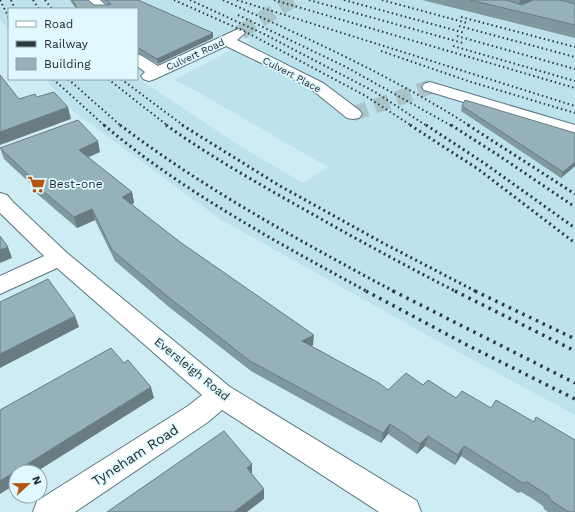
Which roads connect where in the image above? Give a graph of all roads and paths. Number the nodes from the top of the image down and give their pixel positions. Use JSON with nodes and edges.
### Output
{"nodes":[{"id":1,"x":241,"y":32,"type":"tunnel mouth"},
{"id":2,"x":226,"y":40,"type":"junction"},
{"id":3,"x":138,"y":60,"type":"edge"},
{"id":4,"x":430,"y":87,"type":"tunnel mouth"},
{"id":5,"x":353,"y":114,"type":"dead end"},
{"id":6,"x":575,"y":131,"type":"edge"},
{"id":7,"x":0,"y":199,"type":"edge"},
{"id":8,"x":59,"y":258,"type":"junction"},
{"id":9,"x":0,"y":286,"type":"edge"},
{"id":10,"x":221,"y":395,"type":"junction"},
{"id":11,"x":48,"y":512,"type":"edge"},
{"id":12,"x":406,"y":512,"type":"edge"}],
"edges":[{"from":1,"to":2,"type":"street","name":"Culvert Road"},
{"from":2,"to":3,"type":"street","name":"Culvert Road"},
{"from":2,"to":5,"type":"street","name":"Culvert Place"},
{"from":4,"to":6,"type":"street"},
{"from":7,"to":8,"type":"street","name":"Eversleigh Road"},
{"from":8,"to":9,"type":"street"},
{"from":8,"to":10,"type":"street","name":"Eversleigh Road"},
{"from":10,"to":11,"type":"street","name":"Tyneham Road"},
{"from":10,"to":12,"type":"street","name":"Eversleigh Road"}]}
